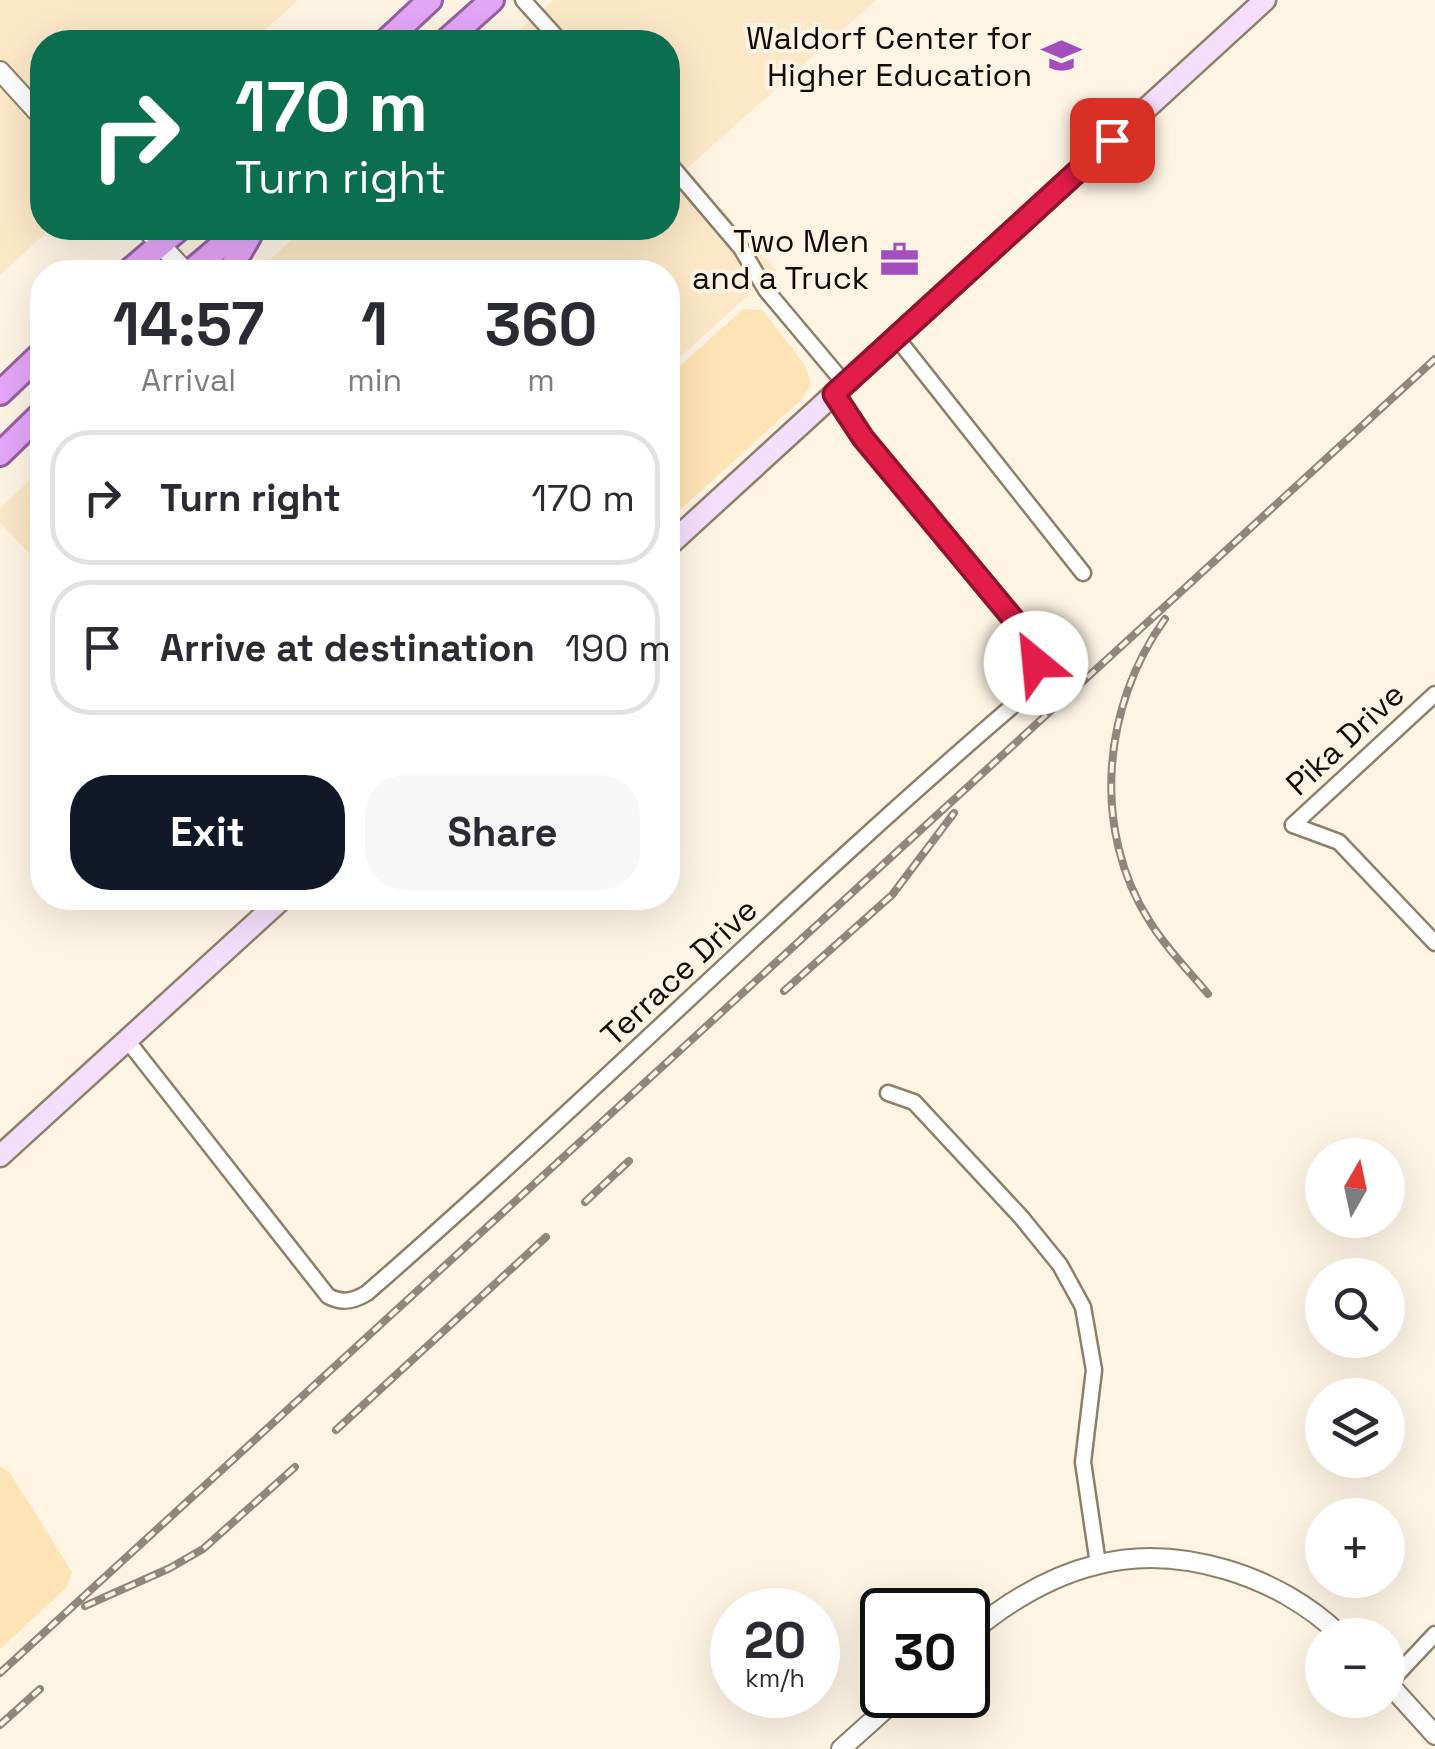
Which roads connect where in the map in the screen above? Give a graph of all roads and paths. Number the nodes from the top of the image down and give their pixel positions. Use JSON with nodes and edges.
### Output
{"nodes":[{"id":1,"x":430,"y":0,"type":"edge"},
{"id":2,"x":492,"y":0,"type":"edge"},
{"id":3,"x":523,"y":0,"type":"edge"},
{"id":4,"x":1265,"y":0,"type":"edge"},
{"id":5,"x":397,"y":30,"type":"edge"},
{"id":6,"x":458,"y":30,"type":"edge"},
{"id":7,"x":550,"y":30,"type":"edge"},
{"id":8,"x":0,"y":70,"type":"edge"},
{"id":9,"x":30,"y":104,"type":"edge"},
{"id":10,"x":680,"y":176,"type":"edge"},
{"id":11,"x":156,"y":240,"type":"edge"},
{"id":12,"x":227,"y":240,"type":"edge"},
{"id":13,"x":249,"y":240,"type":"edge"},
{"id":14,"x":176,"y":260,"type":"edge"},
{"id":15,"x":203,"y":260,"type":"edge"},
{"id":16,"x":235,"y":260,"type":"edge"},
{"id":17,"x":896,"y":337,"type":"junction"},
{"id":18,"x":30,"y":364,"type":"edge"},
{"id":19,"x":839,"y":389,"type":"junction"},
{"id":20,"x":0,"y":393,"type":"edge"},
{"id":21,"x":30,"y":428,"type":"edge"},
{"id":22,"x":0,"y":454,"type":"edge"},
{"id":23,"x":680,"y":535,"type":"edge"},
{"id":24,"x":1082,"y":573,"type":"dead end"},
{"id":25,"x":1435,"y":694,"type":"edge"},
{"id":26,"x":270,"y":910,"type":"edge"},
{"id":27,"x":1435,"y":943,"type":"edge"},
{"id":28,"x":127,"y":1040,"type":"junction"},
{"id":29,"x":888,"y":1094,"type":"dead end"},
{"id":30,"x":0,"y":1156,"type":"edge"},
{"id":31,"x":1098,"y":1564,"type":"junction"},
{"id":32,"x":990,"y":1618,"type":"edge"},
{"id":33,"x":1318,"y":1618,"type":"edge"},
{"id":34,"x":1435,"y":1634,"type":"edge"},
{"id":35,"x":1405,"y":1666,"type":"edge"},
{"id":36,"x":1405,"y":1702,"type":"edge"},
{"id":37,"x":875,"y":1718,"type":"edge"},
{"id":38,"x":1435,"y":1735,"type":"edge"},
{"id":39,"x":841,"y":1749,"type":"edge"}],
"edges":[{"from":1,"to":5,"type":"highway"},
{"from":2,"to":6,"type":"highway"},
{"from":3,"to":7,"type":"street"},
{"from":4,"to":17,"type":"main road"},
{"from":8,"to":9,"type":"street"},
{"from":10,"to":19,"type":"street"},
{"from":11,"to":14,"type":"street"},
{"from":12,"to":15,"type":"highway"},
{"from":13,"to":16,"type":"highway"},
{"from":17,"to":19,"type":"main road"},
{"from":17,"to":24,"type":"street"},
{"from":18,"to":20,"type":"highway"},
{"from":19,"to":23,"type":"main road"},
{"from":19,"to":28,"type":"street","name":"Terrace Drive"},
{"from":21,"to":22,"type":"highway"},
{"from":25,"to":27,"type":"street","name":"Pika Drive"},
{"from":26,"to":28,"type":"main road"},
{"from":28,"to":30,"type":"main road"},
{"from":29,"to":31,"type":"street"},
{"from":31,"to":32,"type":"street"},
{"from":31,"to":33,"type":"street"},
{"from":34,"to":35,"type":"street"},
{"from":36,"to":38,"type":"street"},
{"from":37,"to":39,"type":"street"}]}
